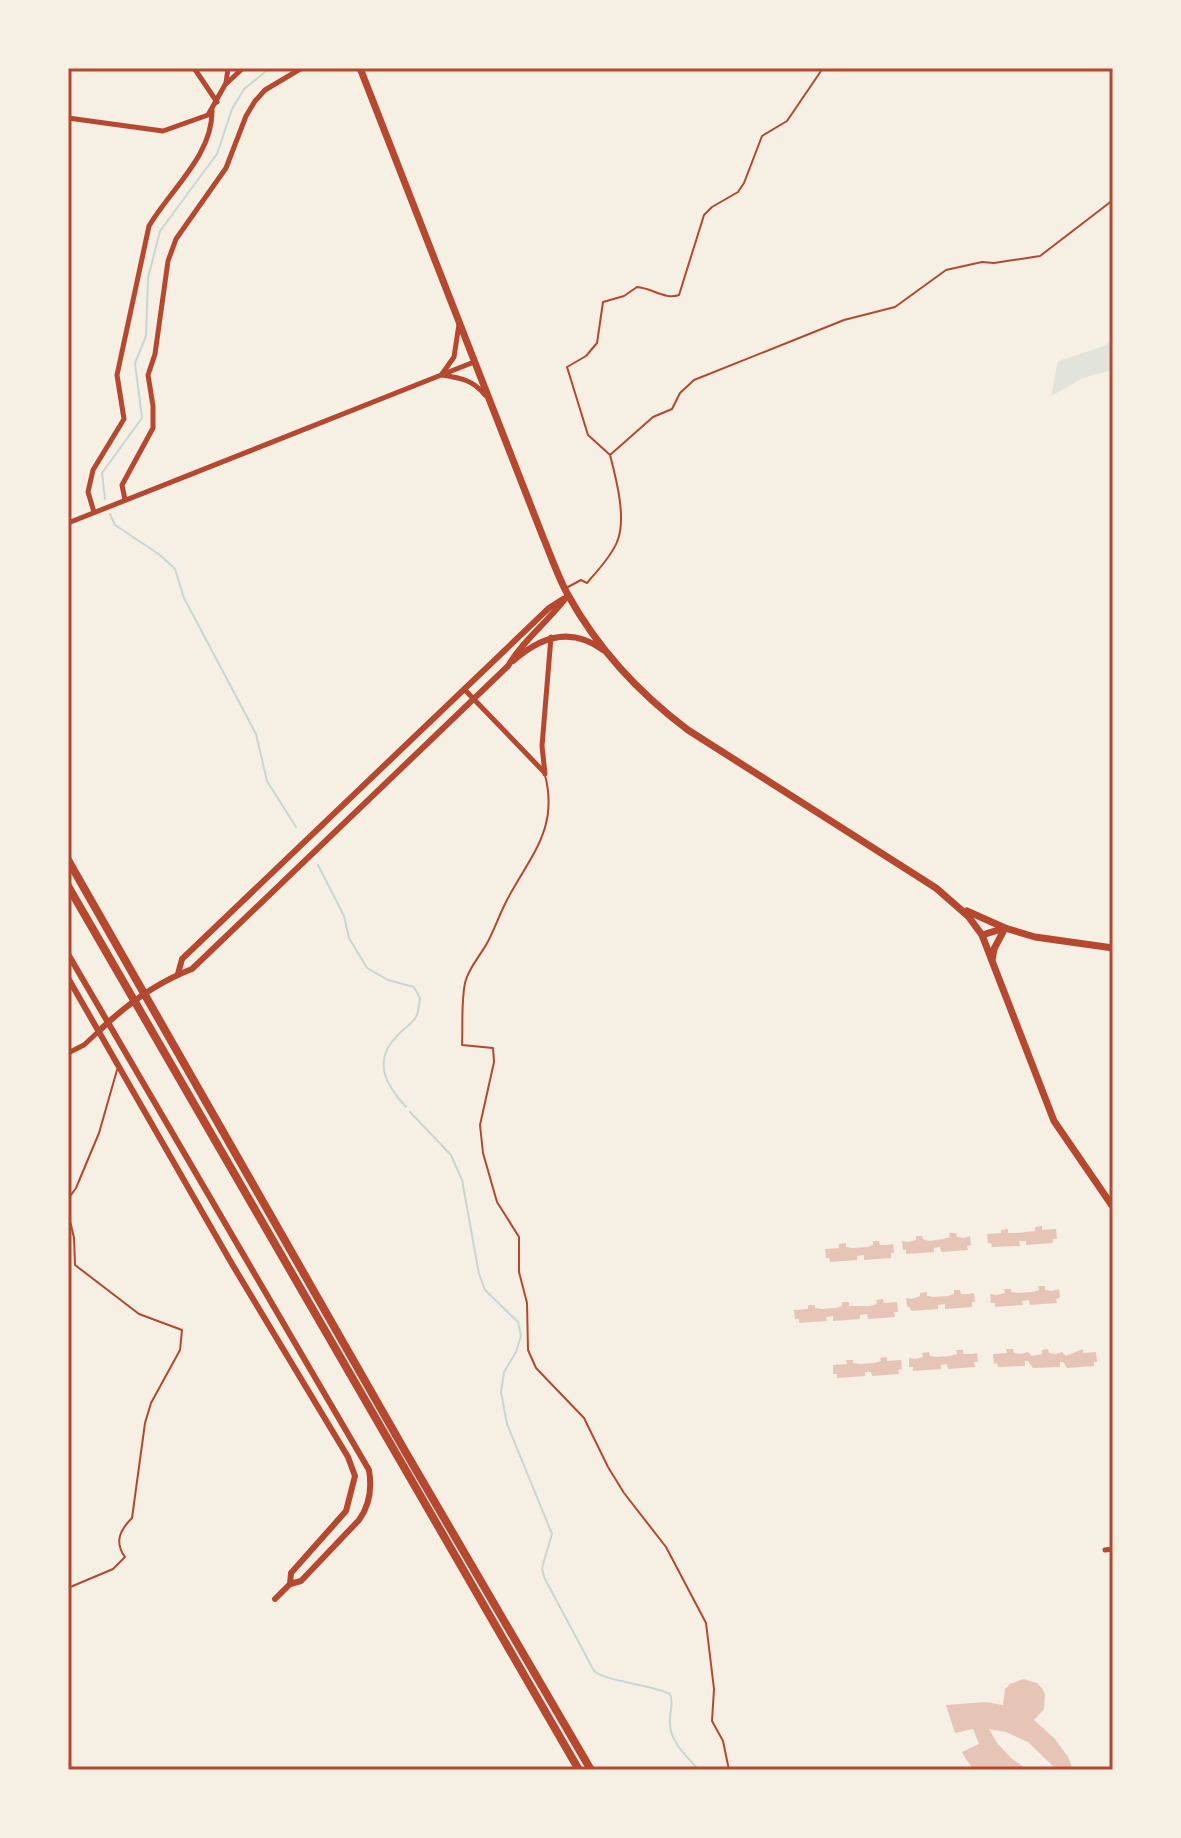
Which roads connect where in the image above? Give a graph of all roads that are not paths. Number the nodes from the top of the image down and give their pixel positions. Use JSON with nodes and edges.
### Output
{"nodes":[{"id":1,"x":194,"y":68,"type":"edge"},
{"id":2,"x":228,"y":68,"type":"edge"},
{"id":3,"x":243,"y":68,"type":"edge"},
{"id":4,"x":302,"y":68,"type":"edge"},
{"id":5,"x":360,"y":68,"type":"edge"},
{"id":6,"x":823,"y":68,"type":"edge"},
{"id":7,"x":226,"y":83,"type":"junction"},
{"id":8,"x":217,"y":102,"type":"junction"},
{"id":9,"x":212,"y":110,"type":"junction"},
{"id":10,"x":68,"y":118,"type":"edge"},
{"id":11,"x":1113,"y":200,"type":"edge"},
{"id":12,"x":459,"y":323,"type":"junction"},
{"id":13,"x":474,"y":362,"type":"junction"},
{"id":14,"x":441,"y":375,"type":"junction"},
{"id":15,"x":489,"y":400,"type":"junction"},
{"id":16,"x":610,"y":455,"type":"junction"},
{"id":17,"x":125,"y":500,"type":"junction"},
{"id":18,"x":94,"y":512,"type":"junction"},
{"id":19,"x":68,"y":523,"type":"edge"},
{"id":20,"x":567,"y":592,"type":"junction"},
{"id":21,"x":551,"y":637,"type":"junction"},
{"id":22,"x":609,"y":655,"type":"junction"},
{"id":23,"x":508,"y":666,"type":"junction"},
{"id":24,"x":464,"y":689,"type":"junction"},
{"id":25,"x":474,"y":699,"type":"junction"},
{"id":26,"x":545,"y":774,"type":"junction"},
{"id":27,"x":68,"y":860,"type":"edge"},
{"id":28,"x":68,"y":886,"type":"edge"},
{"id":29,"x":958,"y":906,"type":"junction"},
{"id":30,"x":1005,"y":928,"type":"junction"},
{"id":31,"x":982,"y":935,"type":"junction"},
{"id":32,"x":1113,"y":948,"type":"edge"},
{"id":33,"x":68,"y":954,"type":"edge"},
{"id":34,"x":992,"y":963,"type":"junction"},
{"id":35,"x":178,"y":974,"type":"junction"},
{"id":36,"x":68,"y":978,"type":"edge"},
{"id":37,"x":109,"y":1022,"type":"junction"},
{"id":38,"x":100,"y":1030,"type":"junction"},
{"id":39,"x":68,"y":1053,"type":"edge"},
{"id":40,"x":119,"y":1065,"type":"junction"},
{"id":41,"x":68,"y":1199,"type":"edge"},
{"id":42,"x":1113,"y":1207,"type":"edge"},
{"id":43,"x":68,"y":1212,"type":"edge"},
{"id":44,"x":1113,"y":1549,"type":"edge"},
{"id":45,"x":1105,"y":1550,"type":"dead end"},
{"id":46,"x":290,"y":1584,"type":"junction"},
{"id":47,"x":68,"y":1588,"type":"edge"},
{"id":48,"x":275,"y":1599,"type":"dead end"},
{"id":49,"x":579,"y":1770,"type":"edge"},
{"id":50,"x":591,"y":1770,"type":"edge"},
{"id":51,"x":729,"y":1770,"type":"edge"}],
"edges":[{"from":1,"to":8,"type":"street"},
{"from":2,"to":7,"type":"street"},
{"from":3,"to":7,"type":"street"},
{"from":4,"to":17,"type":"street"},
{"from":5,"to":12,"type":"main road"},
{"from":6,"to":16,"type":"lane"},
{"from":7,"to":8,"type":"street"},
{"from":8,"to":9,"type":"street"},
{"from":9,"to":10,"type":"street"},
{"from":9,"to":18,"type":"street"},
{"from":11,"to":16,"type":"lane"},
{"from":12,"to":13,"type":"main road"},
{"from":12,"to":14,"type":"street"},
{"from":13,"to":14,"type":"street"},
{"from":13,"to":15,"type":"main road"},
{"from":14,"to":15,"type":"street"},
{"from":14,"to":17,"type":"street"},
{"from":15,"to":20,"type":"main road"},
{"from":16,"to":20,"type":"lane"},
{"from":17,"to":18,"type":"street"},
{"from":18,"to":19,"type":"street"},
{"from":20,"to":22,"type":"main road"},
{"from":20,"to":23,"type":"street"},
{"from":20,"to":24,"type":"street"},
{"from":21,"to":22,"type":"street"},
{"from":21,"to":23,"type":"street"},
{"from":21,"to":26,"type":"street"},
{"from":22,"to":29,"type":"main road"},
{"from":23,"to":25,"type":"street"},
{"from":24,"to":25,"type":"street"},
{"from":24,"to":35,"type":"street"},
{"from":25,"to":26,"type":"street"},
{"from":25,"to":35,"type":"street"},
{"from":26,"to":51,"type":"lane"},
{"from":27,"to":50,"type":"highway"},
{"from":28,"to":49,"type":"highway"},
{"from":29,"to":30,"type":"main road"},
{"from":29,"to":31,"type":"main road"},
{"from":30,"to":31,"type":"main road"},
{"from":30,"to":32,"type":"main road"},
{"from":30,"to":34,"type":"main road"},
{"from":31,"to":34,"type":"main road"},
{"from":33,"to":37,"type":"street"},
{"from":34,"to":42,"type":"main road"},
{"from":35,"to":37,"type":"street"},
{"from":36,"to":38,"type":"street"},
{"from":37,"to":38,"type":"street"},
{"from":37,"to":46,"type":"street"},
{"from":38,"to":39,"type":"street"},
{"from":38,"to":40,"type":"street"},
{"from":40,"to":41,"type":"lane"},
{"from":40,"to":46,"type":"street"},
{"from":43,"to":47,"type":"lane"},
{"from":44,"to":45,"type":"street"},
{"from":46,"to":48,"type":"street"}]}
